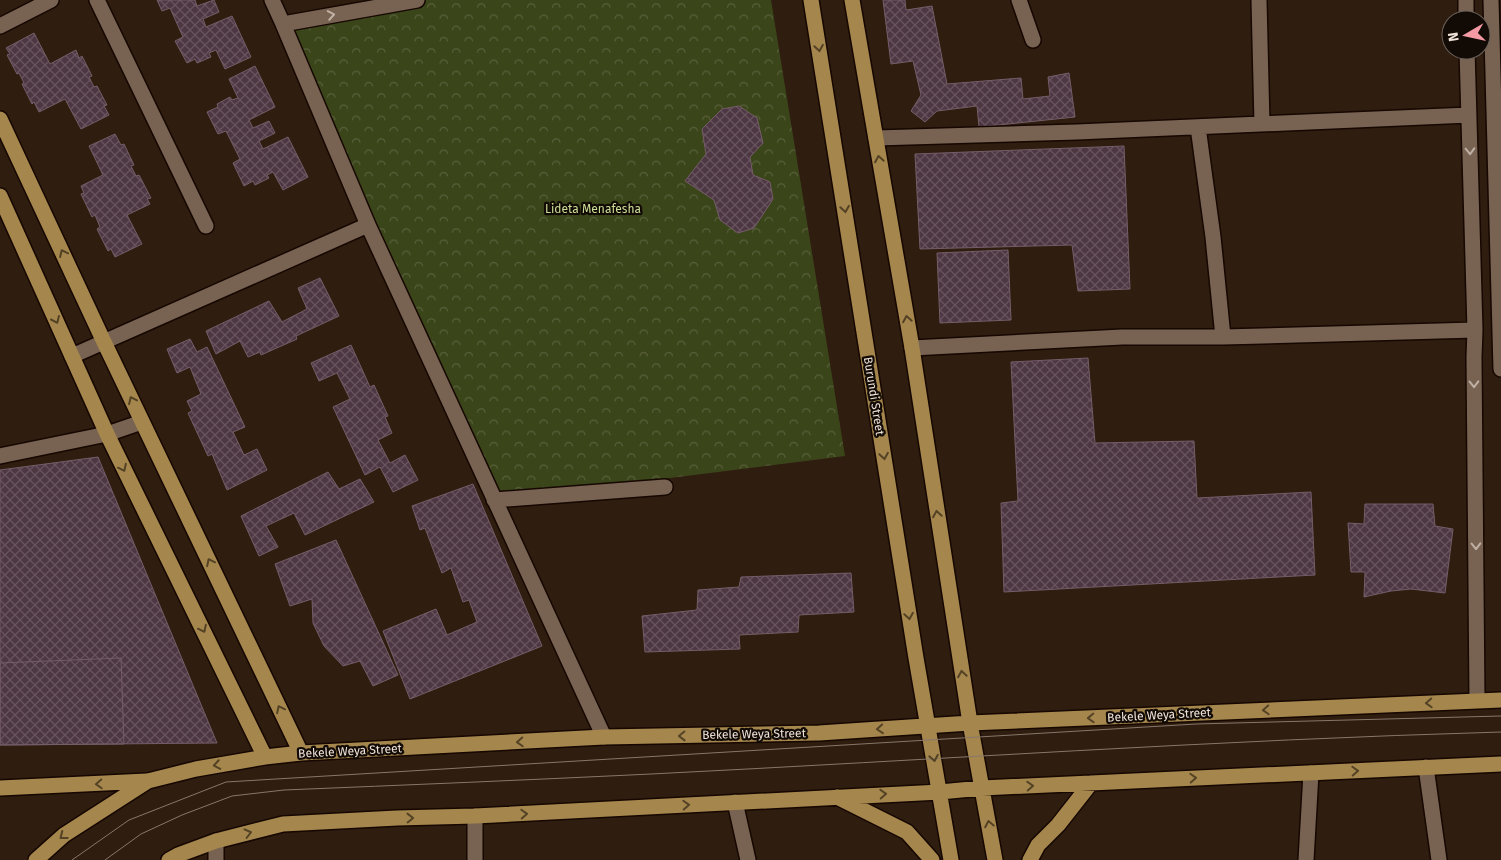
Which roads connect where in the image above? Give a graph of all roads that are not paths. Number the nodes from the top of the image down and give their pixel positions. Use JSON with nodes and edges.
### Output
{"nodes":[{"id":1,"x":51,"y":0,"type":"edge"},
{"id":2,"x":97,"y":0,"type":"edge"},
{"id":3,"x":272,"y":0,"type":"edge"},
{"id":4,"x":418,"y":0,"type":"edge"},
{"id":5,"x":812,"y":0,"type":"edge"},
{"id":6,"x":852,"y":0,"type":"edge"},
{"id":7,"x":1019,"y":0,"type":"edge"},
{"id":8,"x":1259,"y":0,"type":"edge"},
{"id":9,"x":1491,"y":0,"type":"edge"},
{"id":10,"x":283,"y":24,"type":"junction"},
{"id":11,"x":0,"y":26,"type":"edge"},
{"id":12,"x":1033,"y":40,"type":"dead end"},
{"id":13,"x":1467,"y":60,"type":"edge"},
{"id":14,"x":1469,"y":115,"type":"junction"},
{"id":15,"x":0,"y":119,"type":"edge"},
{"id":16,"x":1262,"y":124,"type":"junction"},
{"id":17,"x":1198,"y":127,"type":"junction"},
{"id":18,"x":876,"y":138,"type":"junction"},
{"id":19,"x":0,"y":196,"type":"edge"},
{"id":20,"x":368,"y":225,"type":"junction"},
{"id":21,"x":206,"y":226,"type":"dead end"},
{"id":22,"x":1475,"y":330,"type":"junction"},
{"id":23,"x":1223,"y":337,"type":"junction"},
{"id":24,"x":104,"y":342,"type":"junction"},
{"id":25,"x":912,"y":348,"type":"junction"},
{"id":26,"x":72,"y":356,"type":"junction"},
{"id":27,"x":1501,"y":356,"type":"edge"},
{"id":28,"x":1474,"y":357,"type":"junction"},
{"id":29,"x":1501,"y":369,"type":"edge"},
{"id":30,"x":142,"y":422,"type":"junction"},
{"id":31,"x":106,"y":434,"type":"junction"},
{"id":32,"x":0,"y":456,"type":"edge"},
{"id":33,"x":665,"y":486,"type":"dead end"},
{"id":34,"x":494,"y":500,"type":"junction"},
{"id":35,"x":1477,"y":700,"type":"junction"},
{"id":36,"x":1501,"y":700,"type":"edge"},
{"id":37,"x":970,"y":722,"type":"junction"},
{"id":38,"x":928,"y":725,"type":"junction"},
{"id":39,"x":604,"y":738,"type":"junction"},
{"id":40,"x":301,"y":753,"type":"junction"},
{"id":41,"x":265,"y":757,"type":"junction"},
{"id":42,"x":1501,"y":764,"type":"edge"},
{"id":43,"x":1426,"y":767,"type":"junction"},
{"id":44,"x":1311,"y":773,"type":"junction"},
{"id":45,"x":148,"y":781,"type":"junction"},
{"id":46,"x":1091,"y":783,"type":"junction"},
{"id":47,"x":0,"y":788,"type":"edge"},
{"id":48,"x":982,"y":788,"type":"junction"},
{"id":49,"x":940,"y":792,"type":"junction"},
{"id":50,"x":836,"y":796,"type":"junction"},
{"id":51,"x":735,"y":802,"type":"junction"},
{"id":52,"x":475,"y":816,"type":"junction"},
{"id":53,"x":216,"y":842,"type":"junction"},
{"id":54,"x":36,"y":860,"type":"edge"},
{"id":55,"x":169,"y":860,"type":"edge"},
{"id":56,"x":216,"y":860,"type":"edge"},
{"id":57,"x":475,"y":860,"type":"edge"},
{"id":58,"x":748,"y":860,"type":"edge"},
{"id":59,"x":932,"y":860,"type":"edge"},
{"id":60,"x":951,"y":860,"type":"edge"},
{"id":61,"x":995,"y":860,"type":"edge"},
{"id":62,"x":1030,"y":860,"type":"edge"},
{"id":63,"x":1306,"y":860,"type":"edge"},
{"id":64,"x":1439,"y":860,"type":"edge"}],
"edges":[{"from":1,"to":11,"type":"street"},
{"from":2,"to":21,"type":"street"},
{"from":3,"to":10,"type":"street"},
{"from":10,"to":4,"type":"street","one_way":true},
{"from":5,"to":38,"type":"main road","name":"Burundi Street","one_way":true},
{"from":6,"to":18,"type":"main road"},
{"from":7,"to":12,"type":"street"},
{"from":8,"to":16,"type":"street"},
{"from":9,"to":27,"type":"street"},
{"from":10,"to":20,"type":"street"},
{"from":13,"to":14,"type":"street"},
{"from":14,"to":16,"type":"street"},
{"from":14,"to":22,"type":"street","one_way":true},
{"from":24,"to":15,"type":"main road","one_way":true},
{"from":16,"to":17,"type":"street"},
{"from":17,"to":18,"type":"street"},
{"from":17,"to":23,"type":"street"},
{"from":25,"to":18,"type":"main road","one_way":true},
{"from":19,"to":26,"type":"main road","one_way":true},
{"from":20,"to":24,"type":"street"},
{"from":20,"to":34,"type":"street"},
{"from":22,"to":23,"type":"street"},
{"from":22,"to":28,"type":"street"},
{"from":23,"to":25,"type":"street"},
{"from":24,"to":26,"type":"street"},
{"from":30,"to":24,"type":"main road","one_way":true},
{"from":37,"to":25,"type":"main road","one_way":true},
{"from":26,"to":31,"type":"main road"},
{"from":27,"to":28,"type":"street"},
{"from":27,"to":29,"type":"street"},
{"from":28,"to":35,"type":"street","one_way":true},
{"from":30,"to":31,"type":"street"},
{"from":40,"to":30,"type":"main road","one_way":true},
{"from":31,"to":32,"type":"street"},
{"from":31,"to":41,"type":"main road","one_way":true},
{"from":33,"to":34,"type":"street"},
{"from":34,"to":39,"type":"street"},
{"from":35,"to":36,"type":"main road","name":"Bekele Weya Street"},
{"from":35,"to":37,"type":"main road","name":"Bekele Weya Street","one_way":true},
{"from":37,"to":38,"type":"main road","name":"Bekele Weya Street"},
{"from":37,"to":48,"type":"main road"},
{"from":38,"to":39,"type":"main road","name":"Bekele Weya Street","one_way":true},
{"from":38,"to":49,"type":"main road","name":"Burundi Street","one_way":true},
{"from":39,"to":40,"type":"main road","name":"Bekele Weya Street","one_way":true},
{"from":40,"to":41,"type":"main road","name":"Bekele Weya Street"},
{"from":41,"to":45,"type":"main road","name":"Bekele Weya Street","one_way":true},
{"from":42,"to":43,"type":"main road"},
{"from":44,"to":43,"type":"main road","one_way":true},
{"from":43,"to":64,"type":"street"},
{"from":46,"to":44,"type":"main road","one_way":true},
{"from":44,"to":63,"type":"street"},
{"from":45,"to":47,"type":"main road","one_way":true},
{"from":45,"to":54,"type":"main road","name":"Bekele Weya Street","one_way":true},
{"from":48,"to":46,"type":"main road","one_way":true},
{"from":46,"to":62,"type":"main road"},
{"from":48,"to":49,"type":"main road"},
{"from":61,"to":48,"type":"main road","one_way":true},
{"from":50,"to":49,"type":"main road","one_way":true},
{"from":49,"to":60,"type":"main road","name":"Burundi Street"},
{"from":50,"to":51,"type":"main road"},
{"from":50,"to":59,"type":"main road"},
{"from":52,"to":51,"type":"main road","one_way":true},
{"from":51,"to":58,"type":"street"},
{"from":53,"to":52,"type":"main road","one_way":true},
{"from":52,"to":57,"type":"street"},
{"from":53,"to":55,"type":"main road"},
{"from":53,"to":56,"type":"street"}]}
